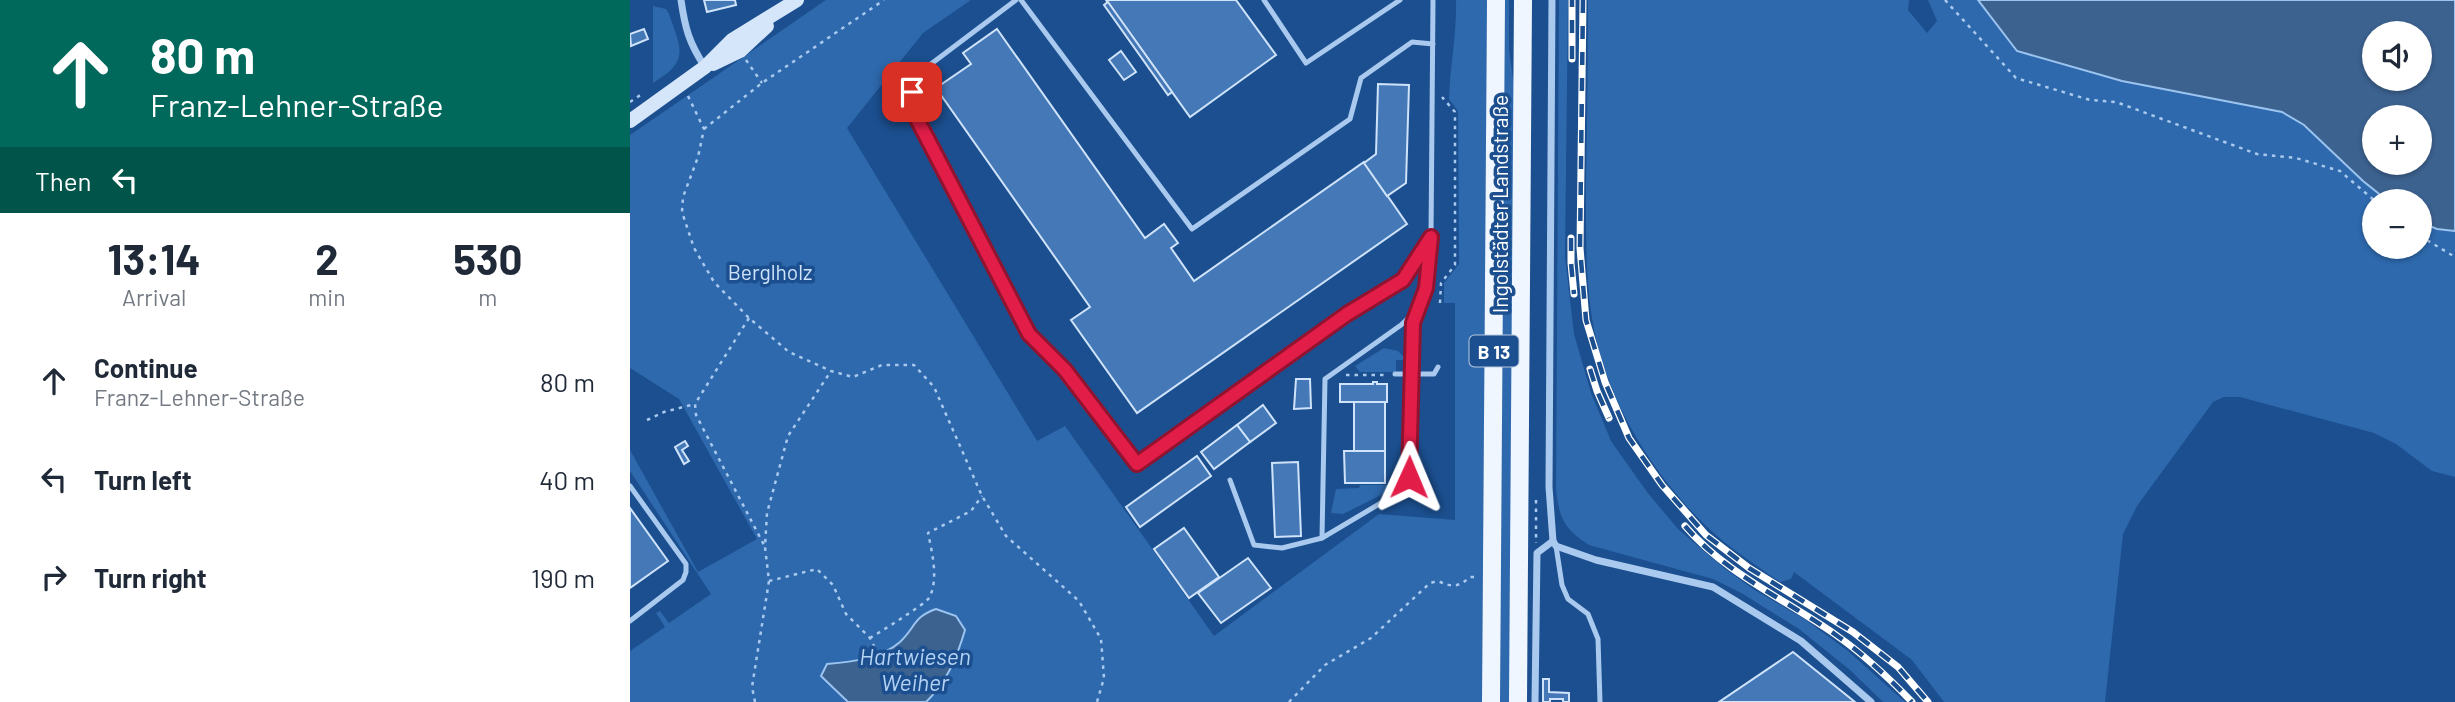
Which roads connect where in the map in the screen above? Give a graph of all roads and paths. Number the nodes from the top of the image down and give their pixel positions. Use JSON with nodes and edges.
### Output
{"nodes":[{"id":1,"x":681,"y":0,"type":"edge"},
{"id":2,"x":884,"y":0,"type":"edge"},
{"id":3,"x":1018,"y":0,"type":"edge"},
{"id":4,"x":1264,"y":0,"type":"edge"},
{"id":5,"x":1400,"y":0,"type":"edge"},
{"id":6,"x":1433,"y":0,"type":"edge"},
{"id":7,"x":1496,"y":0,"type":"edge"},
{"id":8,"x":1523,"y":0,"type":"edge"},
{"id":9,"x":1552,"y":0,"type":"edge"},
{"id":10,"x":1945,"y":0,"type":"edge"},
{"id":11,"x":795,"y":2,"type":"edge"},
{"id":12,"x":1433,"y":44,"type":"junction"},
{"id":13,"x":743,"y":55,"type":"dead end"},
{"id":14,"x":705,"y":67,"type":"junction"},
{"id":15,"x":762,"y":83,"type":"junction"},
{"id":16,"x":682,"y":84,"type":"junction"},
{"id":17,"x":1433,"y":87,"type":"junction"},
{"id":18,"x":630,"y":121,"type":"edge"},
{"id":19,"x":704,"y":129,"type":"junction"},
{"id":20,"x":2362,"y":190,"type":"edge"},
{"id":21,"x":1431,"y":237,"type":"junction"},
{"id":22,"x":2432,"y":243,"type":"edge"},
{"id":23,"x":2455,"y":257,"type":"edge"},
{"id":24,"x":1440,"y":303,"type":"dead end"},
{"id":25,"x":1418,"y":309,"type":"junction"},
{"id":26,"x":750,"y":318,"type":"junction"},
{"id":27,"x":1438,"y":367,"type":"dead end"},
{"id":28,"x":831,"y":371,"type":"junction"},
{"id":29,"x":1395,"y":374,"type":"joint"},
{"id":30,"x":1375,"y":375,"type":"junction"},
{"id":31,"x":1412,"y":375,"type":"junction"},
{"id":32,"x":1329,"y":376,"type":"junction"},
{"id":33,"x":1375,"y":382,"type":"dead end"},
{"id":34,"x":695,"y":404,"type":"junction"},
{"id":35,"x":647,"y":420,"type":"dead end"},
{"id":36,"x":1230,"y":480,"type":"dead end"},
{"id":37,"x":630,"y":486,"type":"edge"},
{"id":38,"x":982,"y":496,"type":"junction"},
{"id":39,"x":1322,"y":538,"type":"junction"},
{"id":40,"x":1555,"y":543,"type":"junction"},
{"id":41,"x":765,"y":547,"type":"junction"},
{"id":42,"x":1493,"y":577,"type":"junction"},
{"id":43,"x":769,"y":582,"type":"junction"},
{"id":44,"x":630,"y":621,"type":"edge"},
{"id":45,"x":870,"y":638,"type":"junction"},
{"id":46,"x":878,"y":654,"type":"dead end"},
{"id":47,"x":755,"y":702,"type":"edge"},
{"id":48,"x":1097,"y":702,"type":"edge"},
{"id":49,"x":1289,"y":702,"type":"edge"},
{"id":50,"x":1491,"y":702,"type":"edge"},
{"id":51,"x":1518,"y":702,"type":"edge"},
{"id":52,"x":1535,"y":702,"type":"edge"},
{"id":53,"x":1600,"y":702,"type":"edge"},
{"id":54,"x":1871,"y":702,"type":"edge"}],
"edges":[{"from":1,"to":14,"type":"street"},
{"from":2,"to":15,"type":"path"},
{"from":3,"to":12,"type":"lane"},
{"from":3,"to":21,"type":"lane"},
{"from":4,"to":5,"type":"lane"},
{"from":6,"to":12,"type":"lane"},
{"from":7,"to":42,"type":"main road","name":"Ingolstädter Landstraße","number":"B 13"},
{"from":8,"to":51,"type":"main road","name":"Ingolstädter Landstraße","number":"B 13"},
{"from":9,"to":40,"type":"street"},
{"from":10,"to":20,"type":"path"},
{"from":11,"to":14,"type":"main road"},
{"from":12,"to":17,"type":"lane"},
{"from":13,"to":15,"type":"path"},
{"from":14,"to":16,"type":"main road"},
{"from":15,"to":19,"type":"path"},
{"from":16,"to":18,"type":"main road"},
{"from":16,"to":19,"type":"path"},
{"from":17,"to":21,"type":"lane"},
{"from":17,"to":24,"type":"path"},
{"from":19,"to":26,"type":"path"},
{"from":21,"to":25,"type":"lane"},
{"from":22,"to":23,"type":"path"},
{"from":25,"to":31,"type":"lane"},
{"from":25,"to":32,"type":"lane"},
{"from":26,"to":28,"type":"path"},
{"from":26,"to":34,"type":"path"},
{"from":27,"to":31,"type":"lane"},
{"from":28,"to":38,"type":"path"},
{"from":28,"to":41,"type":"path"},
{"from":29,"to":30,"type":"path"},
{"from":29,"to":31,"type":"lane"},
{"from":30,"to":32,"type":"path"},
{"from":30,"to":33,"type":"path"},
{"from":31,"to":39,"type":"lane"},
{"from":32,"to":39,"type":"lane"},
{"from":34,"to":35,"type":"path"},
{"from":34,"to":41,"type":"path"},
{"from":36,"to":39,"type":"lane"},
{"from":37,"to":44,"type":"lane"},
{"from":38,"to":45,"type":"path"},
{"from":38,"to":48,"type":"path"},
{"from":40,"to":52,"type":"street"},
{"from":40,"to":53,"type":"lane"},
{"from":40,"to":54,"type":"street"},
{"from":41,"to":43,"type":"path"},
{"from":42,"to":49,"type":"path"},
{"from":42,"to":50,"type":"main road","name":"Ingolstädter Landstraße","number":"B 13"},
{"from":43,"to":45,"type":"path"},
{"from":43,"to":47,"type":"path"},
{"from":45,"to":46,"type":"path"}]}
